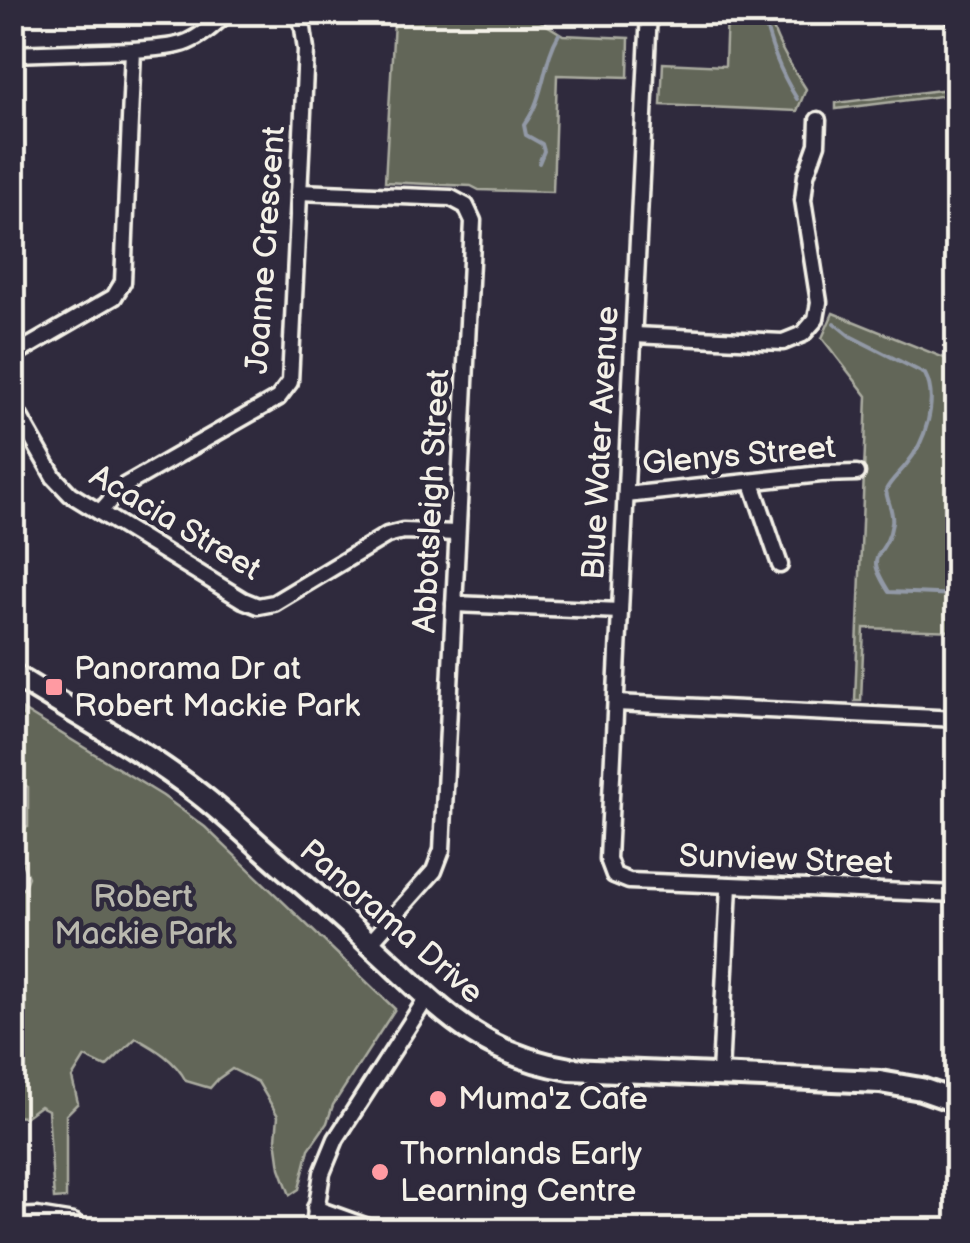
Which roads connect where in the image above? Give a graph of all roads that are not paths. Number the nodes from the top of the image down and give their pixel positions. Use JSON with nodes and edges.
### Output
{"nodes":[{"id":1,"x":228,"y":12,"type":"edge"},
{"id":2,"x":297,"y":12,"type":"edge"},
{"id":3,"x":649,"y":12,"type":"edge"},
{"id":4,"x":949,"y":12,"type":"edge"},
{"id":5,"x":958,"y":24,"type":"edge"},
{"id":6,"x":134,"y":50,"type":"junction"},
{"id":7,"x":12,"y":54,"type":"edge"},
{"id":8,"x":818,"y":120,"type":"dead end"},
{"id":9,"x":299,"y":192,"type":"junction"},
{"id":10,"x":634,"y":334,"type":"junction"},
{"id":11,"x":12,"y":356,"type":"edge"},
{"id":12,"x":12,"y":403,"type":"edge"},
{"id":13,"x":856,"y":473,"type":"dead end"},
{"id":14,"x":752,"y":483,"type":"junction"},
{"id":15,"x":626,"y":494,"type":"junction"},
{"id":16,"x":100,"y":512,"type":"junction"},
{"id":17,"x":457,"y":533,"type":"junction"},
{"id":18,"x":780,"y":565,"type":"dead end"},
{"id":19,"x":454,"y":604,"type":"junction"},
{"id":20,"x":620,"y":611,"type":"junction"},
{"id":21,"x":12,"y":674,"type":"edge"},
{"id":22,"x":616,"y":703,"type":"junction"},
{"id":23,"x":958,"y":718,"type":"edge"},
{"id":24,"x":614,"y":875,"type":"joint"},
{"id":25,"x":729,"y":885,"type":"junction"},
{"id":26,"x":958,"y":894,"type":"edge"},
{"id":27,"x":370,"y":943,"type":"junction"},
{"id":28,"x":426,"y":998,"type":"junction"},
{"id":29,"x":720,"y":1076,"type":"junction"},
{"id":30,"x":958,"y":1102,"type":"edge"},
{"id":31,"x":314,"y":1208,"type":"junction"},
{"id":32,"x":12,"y":1217,"type":"edge"},
{"id":33,"x":74,"y":1222,"type":"dead end"},
{"id":34,"x":312,"y":1230,"type":"edge"},
{"id":35,"x":376,"y":1230,"type":"edge"}],
"edges":[{"from":1,"to":6,"type":"street"},
{"from":2,"to":9,"type":"street","name":"Joanne Crescent"},
{"from":3,"to":10,"type":"street","name":"Blue Water Avenue"},
{"from":4,"to":5,"type":"street"},
{"from":6,"to":7,"type":"street"},
{"from":6,"to":11,"type":"street"},
{"from":8,"to":10,"type":"street"},
{"from":9,"to":16,"type":"street","name":"Joanne Crescent"},
{"from":9,"to":17,"type":"street","name":"Abbotsleigh Street"},
{"from":10,"to":15,"type":"street","name":"Blue Water Avenue"},
{"from":12,"to":16,"type":"street","name":"Acacia Street"},
{"from":13,"to":14,"type":"street","name":"Glenys Street"},
{"from":14,"to":15,"type":"street","name":"Glenys Street"},
{"from":14,"to":18,"type":"street"},
{"from":15,"to":20,"type":"street","name":"Blue Water Avenue"},
{"from":16,"to":17,"type":"street","name":"Acacia Street"},
{"from":17,"to":19,"type":"street","name":"Abbotsleigh Street"},
{"from":19,"to":20,"type":"street"},
{"from":19,"to":27,"type":"street","name":"Abbotsleigh Street"},
{"from":20,"to":22,"type":"street","name":"Blue Water Avenue"},
{"from":21,"to":27,"type":"street","name":"Panorama Drive"},
{"from":22,"to":23,"type":"street"},
{"from":22,"to":24,"type":"street","name":"Blue Water Avenue"},
{"from":24,"to":25,"type":"street","name":"Sunview Street"},
{"from":25,"to":26,"type":"street","name":"Sunview Street"},
{"from":25,"to":29,"type":"street"},
{"from":27,"to":28,"type":"street","name":"Panorama Drive"},
{"from":28,"to":29,"type":"street","name":"Panorama Drive"},
{"from":28,"to":31,"type":"street"},
{"from":29,"to":30,"type":"street","name":"Panorama Drive"},
{"from":31,"to":34,"type":"street"},
{"from":31,"to":35,"type":"street"},
{"from":32,"to":33,"type":"street"}]}
